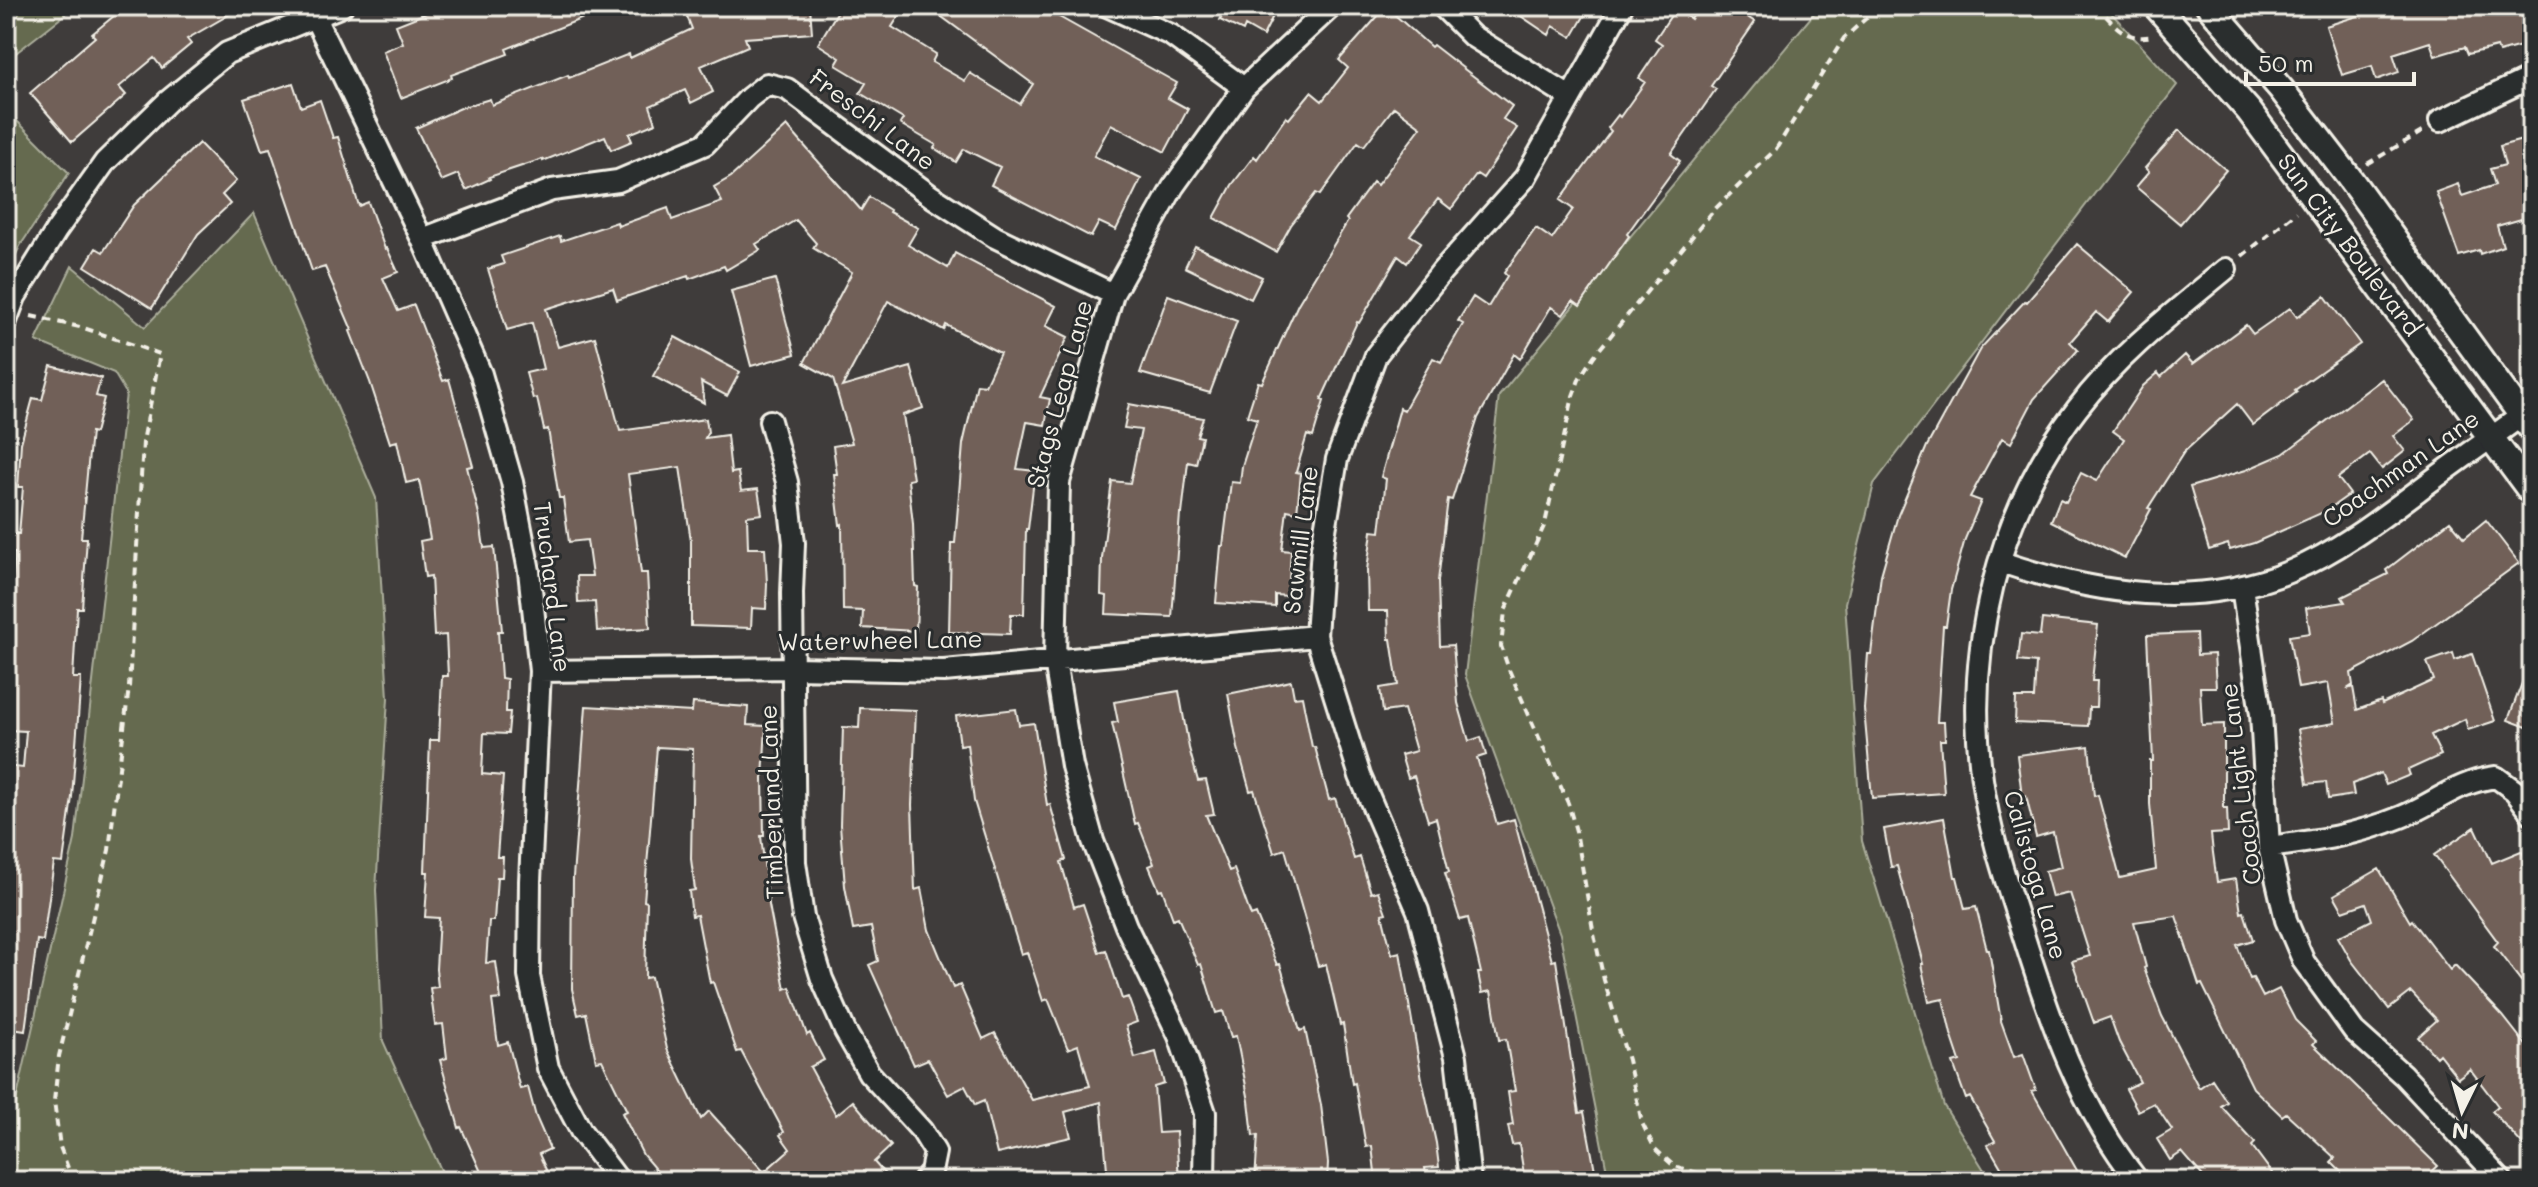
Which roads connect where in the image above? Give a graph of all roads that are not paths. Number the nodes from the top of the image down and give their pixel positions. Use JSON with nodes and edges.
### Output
{"nodes":[{"id":1,"x":342,"y":6,"type":"edge"},
{"id":2,"x":1107,"y":6,"type":"edge"},
{"id":3,"x":1332,"y":6,"type":"edge"},
{"id":4,"x":1442,"y":6,"type":"edge"},
{"id":5,"x":1622,"y":6,"type":"edge"},
{"id":6,"x":2156,"y":6,"type":"edge"},
{"id":7,"x":2209,"y":6,"type":"edge"},
{"id":8,"x":315,"y":18,"type":"junction"},
{"id":9,"x":2532,"y":77,"type":"edge"},
{"id":10,"x":1244,"y":88,"type":"junction"},
{"id":11,"x":1570,"y":97,"type":"junction"},
{"id":12,"x":2440,"y":121,"type":"road end"},
{"id":13,"x":422,"y":239,"type":"junction"},
{"id":14,"x":2226,"y":269,"type":"road end"},
{"id":15,"x":1113,"y":294,"type":"junction"},
{"id":16,"x":8,"y":315,"type":"edge"},
{"id":17,"x":770,"y":421,"type":"dead end"},
{"id":18,"x":2517,"y":424,"type":"edge"},
{"id":19,"x":2532,"y":493,"type":"edge"},
{"id":20,"x":2001,"y":562,"type":"junction"},
{"id":21,"x":2242,"y":587,"type":"junction"},
{"id":22,"x":1316,"y":636,"type":"junction"},
{"id":23,"x":1055,"y":661,"type":"junction"},
{"id":24,"x":793,"y":668,"type":"junction"},
{"id":25,"x":540,"y":671,"type":"junction"},
{"id":26,"x":2532,"y":814,"type":"edge"},
{"id":27,"x":2269,"y":847,"type":"junction"},
{"id":28,"x":619,"y":1181,"type":"edge"},
{"id":29,"x":924,"y":1181,"type":"edge"},
{"id":30,"x":1204,"y":1181,"type":"edge"},
{"id":31,"x":1470,"y":1181,"type":"edge"},
{"id":32,"x":2138,"y":1181,"type":"edge"},
{"id":33,"x":2502,"y":1181,"type":"edge"}],
"edges":[{"from":1,"to":8,"type":"street"},
{"from":2,"to":10,"type":"street"},
{"from":3,"to":10,"type":"street","name":"Stags Leap Lane"},
{"from":4,"to":11,"type":"street"},
{"from":5,"to":11,"type":"street","name":"Sawmill Lane"},
{"from":6,"to":18,"type":"street","name":"Sun City Boulevard"},
{"from":7,"to":18,"type":"street","name":"Sun City Boulevard"},
{"from":8,"to":13,"type":"street","name":"Truchard Lane"},
{"from":8,"to":16,"type":"street"},
{"from":9,"to":12,"type":"street"},
{"from":10,"to":15,"type":"street","name":"Stags Leap Lane"},
{"from":11,"to":22,"type":"street","name":"Sawmill Lane"},
{"from":13,"to":15,"type":"street","name":"Freschi Lane"},
{"from":13,"to":25,"type":"street","name":"Truchard Lane"},
{"from":14,"to":20,"type":"street","name":"Calistoga Lane"},
{"from":15,"to":23,"type":"street","name":"Stags Leap Lane"},
{"from":17,"to":24,"type":"street"},
{"from":18,"to":19,"type":"street","name":"Sun City Boulevard"},
{"from":18,"to":21,"type":"street","name":"Coachman Lane"},
{"from":20,"to":21,"type":"street","name":"Coachman Lane"},
{"from":20,"to":32,"type":"street","name":"Calistoga Lane"},
{"from":21,"to":27,"type":"street","name":"Coach Light Lane"},
{"from":22,"to":23,"type":"street","name":"Waterwheel Lane"},
{"from":22,"to":31,"type":"street","name":"Sawmill Lane"},
{"from":23,"to":24,"type":"street","name":"Waterwheel Lane"},
{"from":23,"to":30,"type":"street","name":"Stags Leap Lane"},
{"from":24,"to":25,"type":"street","name":"Waterwheel Lane"},
{"from":24,"to":29,"type":"street","name":"Timberland Lane"},
{"from":25,"to":28,"type":"street","name":"Truchard Lane"},
{"from":26,"to":27,"type":"street"},
{"from":27,"to":33,"type":"street","name":"Coach Light Lane"}]}
